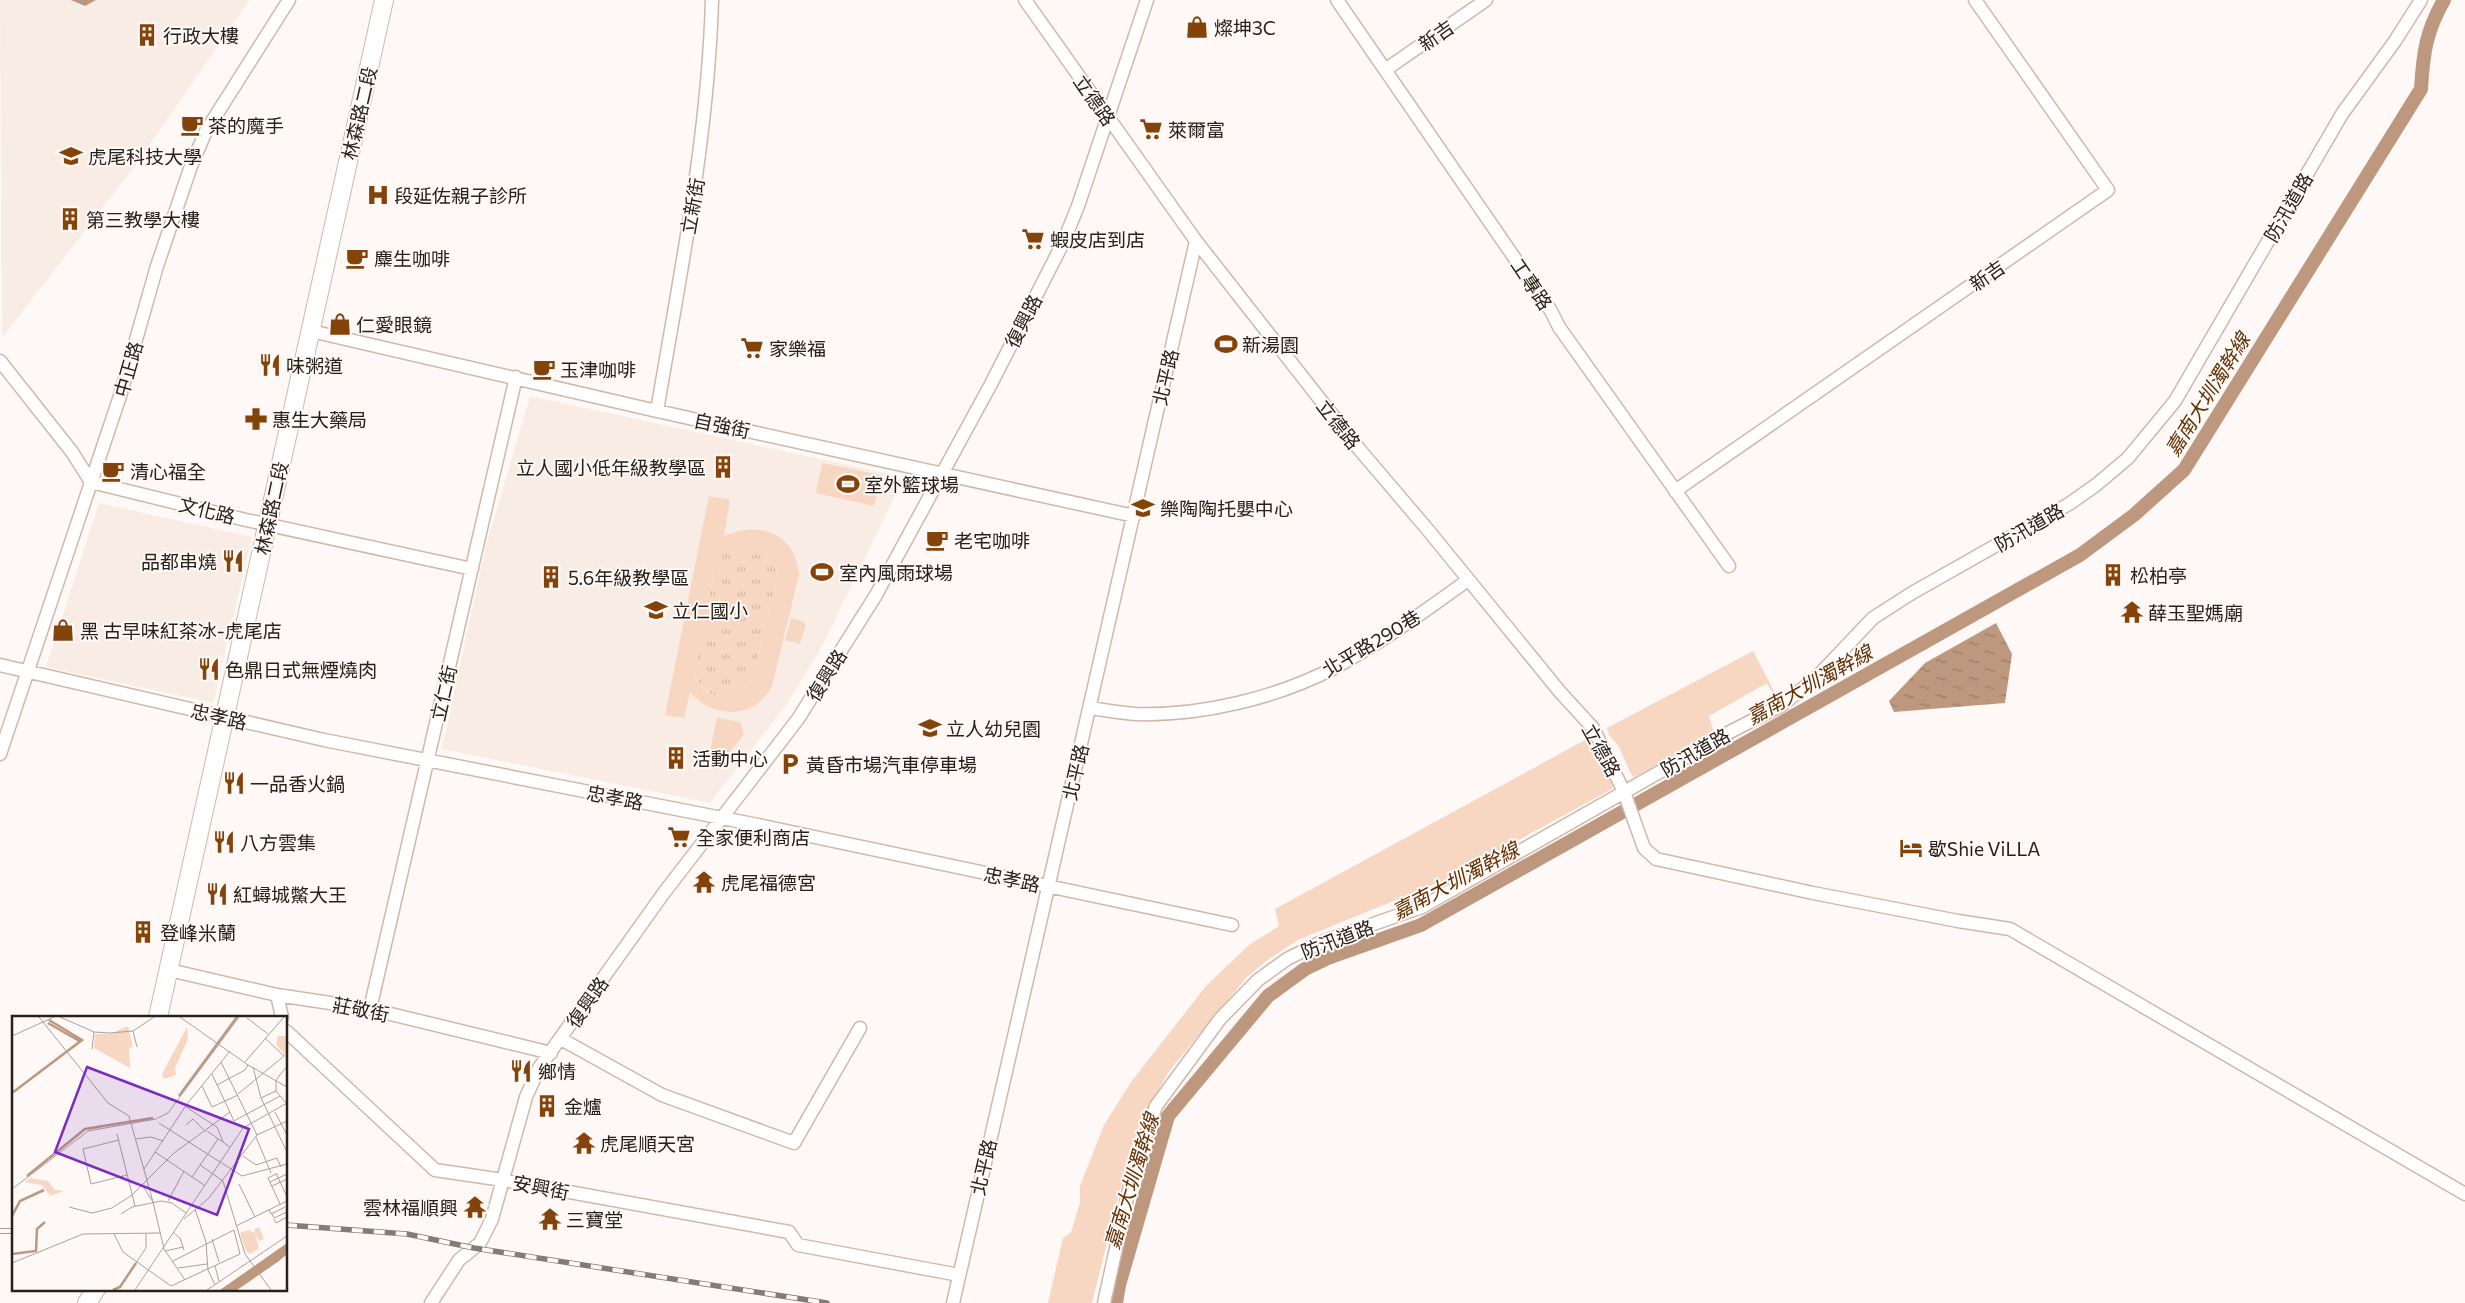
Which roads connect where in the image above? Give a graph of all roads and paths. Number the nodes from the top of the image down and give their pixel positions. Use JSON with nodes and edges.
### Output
{"nodes":[{"id":1,"x":289,"y":0,"type":"edge"},
{"id":2,"x":384,"y":0,"type":"edge"},
{"id":3,"x":712,"y":0,"type":"edge"},
{"id":4,"x":1026,"y":0,"type":"edge"},
{"id":5,"x":1337,"y":0,"type":"edge"},
{"id":6,"x":1486,"y":0,"type":"edge"},
{"id":7,"x":1975,"y":0,"type":"edge"},
{"id":8,"x":2421,"y":0,"type":"edge"},
{"id":9,"x":1144,"y":2,"type":"edge"},
{"id":10,"x":1386,"y":70,"type":"junction"},
{"id":11,"x":1107,"y":117,"type":"junction"},
{"id":12,"x":1196,"y":241,"type":"junction"},
{"id":13,"x":311,"y":331,"type":"junction"},
{"id":14,"x":0,"y":361,"type":"edge"},
{"id":15,"x":516,"y":377,"type":"junction"},
{"id":16,"x":657,"y":411,"type":"junction"},
{"id":17,"x":942,"y":473,"type":"junction"},
{"id":18,"x":91,"y":482,"type":"junction"},
{"id":19,"x":1675,"y":491,"type":"junction"},
{"id":20,"x":1134,"y":516,"type":"junction"},
{"id":21,"x":267,"y":524,"type":"junction"},
{"id":22,"x":1729,"y":566,"type":"dead end"},
{"id":23,"x":472,"y":569,"type":"junction"},
{"id":24,"x":1468,"y":580,"type":"junction"},
{"id":25,"x":0,"y":665,"type":"edge"},
{"id":26,"x":29,"y":671,"type":"junction"},
{"id":27,"x":1090,"y":708,"type":"junction"},
{"id":28,"x":224,"y":718,"type":"junction"},
{"id":29,"x":0,"y":754,"type":"edge"},
{"id":30,"x":428,"y":760,"type":"junction"},
{"id":31,"x":1625,"y":795,"type":"junction"},
{"id":32,"x":721,"y":818,"type":"junction"},
{"id":33,"x":1049,"y":887,"type":"junction"},
{"id":34,"x":1232,"y":925,"type":"dead end"},
{"id":35,"x":169,"y":970,"type":"junction"},
{"id":36,"x":277,"y":994,"type":"junction"},
{"id":37,"x":370,"y":1010,"type":"junction"},
{"id":38,"x":158,"y":1016,"type":"edge"},
{"id":39,"x":282,"y":1016,"type":"edge"},
{"id":40,"x":860,"y":1028,"type":"dead end"},
{"id":41,"x":288,"y":1033,"type":"edge"},
{"id":42,"x":561,"y":1039,"type":"junction"},
{"id":43,"x":551,"y":1053,"type":"junction"},
{"id":44,"x":503,"y":1180,"type":"junction"},
{"id":45,"x":2465,"y":1194,"type":"edge"},
{"id":46,"x":959,"y":1275,"type":"junction"},
{"id":47,"x":95,"y":1290,"type":"edge"},
{"id":48,"x":87,"y":1303,"type":"edge"},
{"id":49,"x":431,"y":1303,"type":"edge"},
{"id":50,"x":953,"y":1303,"type":"edge"},
{"id":51,"x":1104,"y":1303,"type":"edge"}],
"edges":[{"from":1,"to":18,"type":"street","name":"中正路"},
{"from":2,"to":13,"type":"main road","name":"林森路二段"},
{"from":3,"to":16,"type":"street","name":"立新街"},
{"from":4,"to":11,"type":"street","name":"立德路"},
{"from":5,"to":10,"type":"street","name":"工專路"},
{"from":6,"to":10,"type":"street","name":"新吉"},
{"from":7,"to":19,"type":"street","name":"新吉"},
{"from":8,"to":31,"type":"street","name":"防汛道路"},
{"from":9,"to":11,"type":"street","name":"復興路"},
{"from":10,"to":19,"type":"street","name":"工專路"},
{"from":11,"to":12,"type":"street","name":"立德路"},
{"from":11,"to":17,"type":"street","name":"復興路"},
{"from":12,"to":20,"type":"street","name":"北平路"},
{"from":12,"to":24,"type":"street","name":"立德路"},
{"from":13,"to":15,"type":"street","name":"自強街"},
{"from":13,"to":21,"type":"main road","name":"林森路二段"},
{"from":14,"to":18,"type":"street"},
{"from":15,"to":16,"type":"street","name":"自強街"},
{"from":15,"to":23,"type":"street","name":"立仁街"},
{"from":16,"to":17,"type":"street","name":"自強街"},
{"from":17,"to":20,"type":"street","name":"自強街"},
{"from":17,"to":32,"type":"street","name":"復興路"},
{"from":18,"to":21,"type":"street","name":"文化路"},
{"from":18,"to":26,"type":"street","name":"中正路"},
{"from":19,"to":22,"type":"street","name":"工專路"},
{"from":20,"to":27,"type":"street","name":"北平路"},
{"from":21,"to":23,"type":"street","name":"文化路"},
{"from":21,"to":28,"type":"main road","name":"林森路二段"},
{"from":23,"to":30,"type":"street","name":"立仁街"},
{"from":24,"to":27,"type":"street","name":"北平路290巷"},
{"from":24,"to":31,"type":"street","name":"立德路"},
{"from":25,"to":26,"type":"street","name":"忠孝路"},
{"from":26,"to":28,"type":"street","name":"忠孝路"},
{"from":26,"to":29,"type":"street","name":"中正路"},
{"from":27,"to":33,"type":"street","name":"北平路"},
{"from":28,"to":30,"type":"street","name":"忠孝路"},
{"from":28,"to":35,"type":"main road","name":"林森路二段"},
{"from":30,"to":32,"type":"street","name":"忠孝路"},
{"from":30,"to":37,"type":"street","name":"立仁街"},
{"from":31,"to":45,"type":"street","name":"立德路"},
{"from":31,"to":51,"type":"street","name":"防汛道路"},
{"from":32,"to":33,"type":"street","name":"忠孝路"},
{"from":32,"to":42,"type":"street","name":"復興路"},
{"from":33,"to":34,"type":"street","name":"忠孝路"},
{"from":33,"to":46,"type":"street","name":"北平路"},
{"from":35,"to":36,"type":"street","name":"莊敬街"},
{"from":35,"to":38,"type":"main road","name":"林森路二段"},
{"from":36,"to":37,"type":"street","name":"莊敬街"},
{"from":36,"to":39,"type":"street"},
{"from":37,"to":43,"type":"street","name":"莊敬街"},
{"from":40,"to":42,"type":"street"},
{"from":41,"to":44,"type":"street","name":"安興街"},
{"from":42,"to":43,"type":"street","name":"復興路"},
{"from":43,"to":44,"type":"street","name":"復興路"},
{"from":44,"to":46,"type":"street","name":"安興街"},
{"from":44,"to":49,"type":"street","name":"復興路"},
{"from":46,"to":50,"type":"street","name":"北平路"},
{"from":47,"to":48,"type":"main road"}]}
